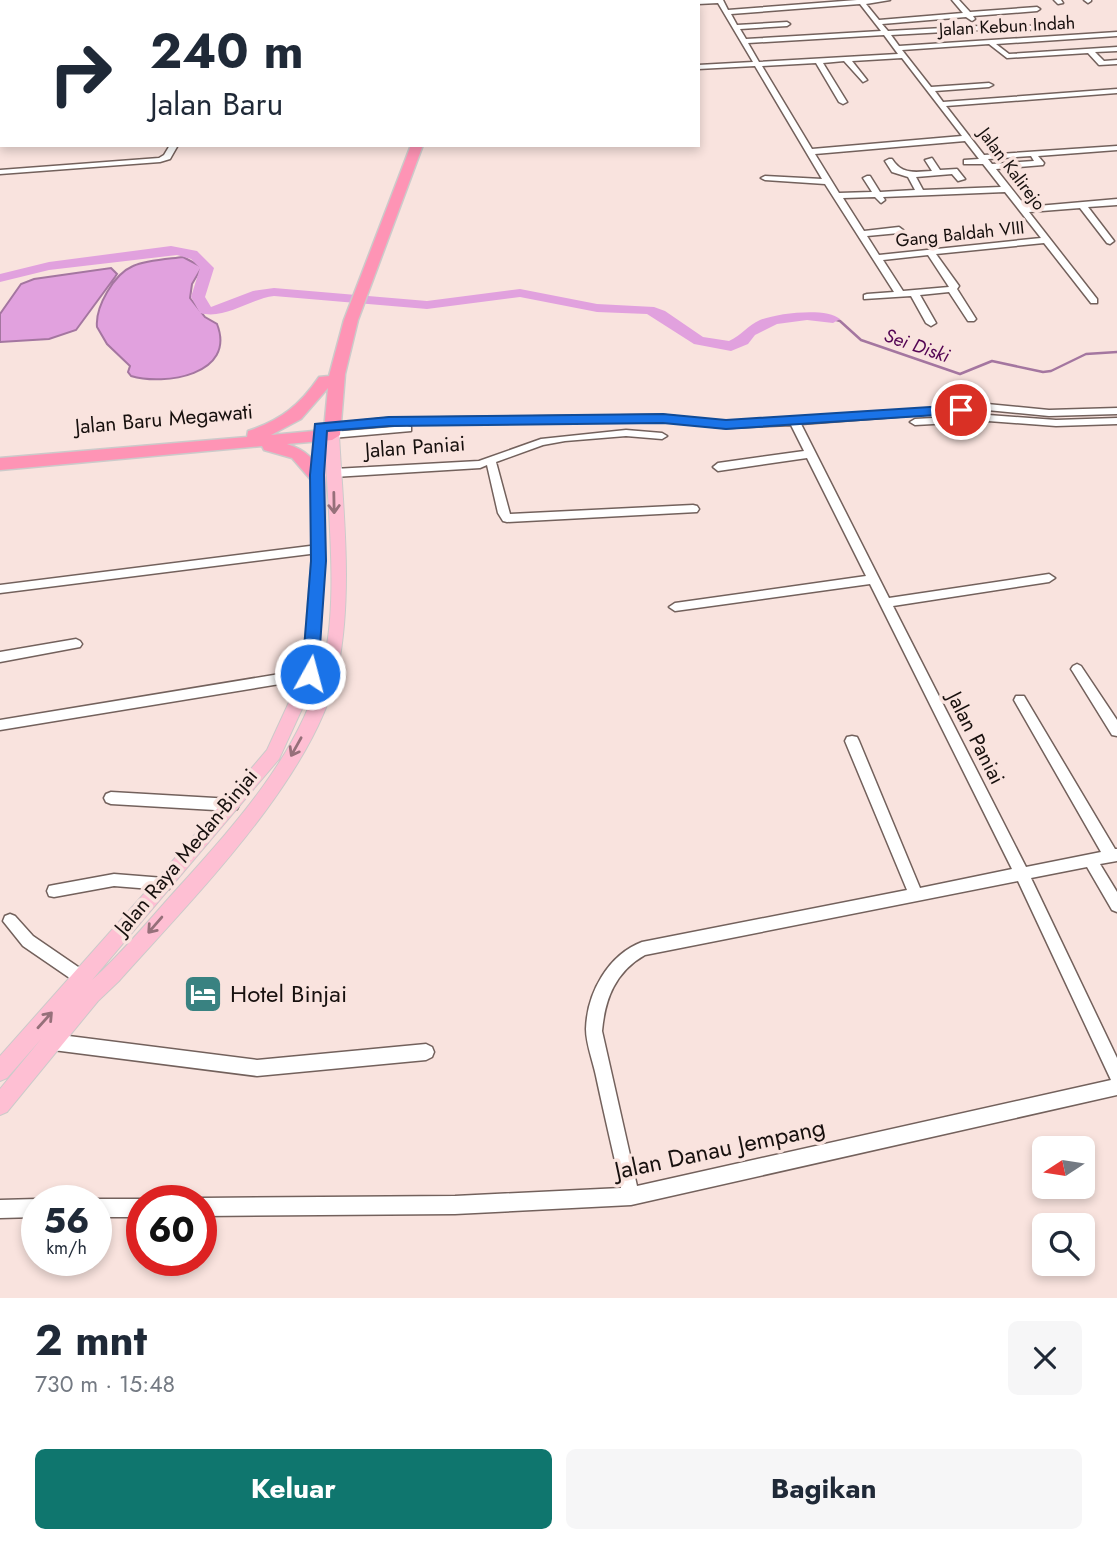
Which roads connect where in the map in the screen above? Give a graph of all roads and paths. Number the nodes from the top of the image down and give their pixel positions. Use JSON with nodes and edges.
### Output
{"nodes":[{"id":1,"x":719,"y":0,"type":"edge"},
{"id":2,"x":887,"y":0,"type":"edge"},
{"id":3,"x":955,"y":0,"type":"edge"},
{"id":4,"x":861,"y":1,"type":"edge"},
{"id":5,"x":700,"y":2,"type":"edge"},
{"id":6,"x":1037,"y":9,"type":"dead end"},
{"id":7,"x":727,"y":12,"type":"junction"},
{"id":8,"x":969,"y":15,"type":"junction"},
{"id":9,"x":876,"y":22,"type":"junction"},
{"id":10,"x":787,"y":24,"type":"dead end"},
{"id":11,"x":1056,"y":26,"type":"dead end"},
{"id":12,"x":736,"y":27,"type":"junction"},
{"id":13,"x":982,"y":29,"type":"junction"},
{"id":14,"x":884,"y":32,"type":"junction"},
{"id":15,"x":1117,"y":34,"type":"edge"},
{"id":16,"x":744,"y":41,"type":"junction"},
{"id":17,"x":992,"y":42,"type":"junction"},
{"id":18,"x":899,"y":48,"type":"junction"},
{"id":19,"x":1117,"y":49,"type":"edge"},
{"id":20,"x":1090,"y":51,"type":"junction"},
{"id":21,"x":905,"y":57,"type":"junction"},
{"id":22,"x":847,"y":60,"type":"junction"},
{"id":23,"x":819,"y":62,"type":"junction"},
{"id":24,"x":1117,"y":62,"type":"edge"},
{"id":25,"x":757,"y":65,"type":"junction"},
{"id":26,"x":700,"y":67,"type":"edge"},
{"id":27,"x":863,"y":80,"type":"dead end"},
{"id":28,"x":989,"y":85,"type":"dead end"},
{"id":29,"x":930,"y":89,"type":"junction"},
{"id":30,"x":1117,"y":91,"type":"edge"},
{"id":31,"x":843,"y":102,"type":"dead end"},
{"id":32,"x":942,"y":104,"type":"junction"},
{"id":33,"x":969,"y":138,"type":"junction"},
{"id":34,"x":173,"y":147,"type":"edge"},
{"id":35,"x":410,"y":147,"type":"edge"},
{"id":36,"x":415,"y":147,"type":"edge"},
{"id":37,"x":1117,"y":148,"type":"edge"},
{"id":38,"x":811,"y":152,"type":"junction"},
{"id":39,"x":929,"y":160,"type":"dead end"},
{"id":40,"x":889,"y":161,"type":"dead end"},
{"id":41,"x":967,"y":162,"type":"dead end"},
{"id":42,"x":987,"y":162,"type":"junction"},
{"id":43,"x":0,"y":172,"type":"edge"},
{"id":44,"x":938,"y":173,"type":"junction"},
{"id":45,"x":911,"y":175,"type":"junction"},
{"id":46,"x":765,"y":178,"type":"dead end"},
{"id":47,"x":867,"y":178,"type":"dead end"},
{"id":48,"x":961,"y":179,"type":"dead end"},
{"id":49,"x":828,"y":181,"type":"junction"},
{"id":50,"x":1008,"y":189,"type":"junction"},
{"id":51,"x":921,"y":193,"type":"junction"},
{"id":52,"x":838,"y":196,"type":"junction"},
{"id":53,"x":880,"y":199,"type":"junction"},
{"id":54,"x":1117,"y":202,"type":"edge"},
{"id":55,"x":1082,"y":205,"type":"junction"},
{"id":56,"x":1024,"y":210,"type":"junction"},
{"id":57,"x":899,"y":230,"type":"dead end"},
{"id":58,"x":862,"y":234,"type":"junction"},
{"id":59,"x":1046,"y":240,"type":"junction"},
{"id":60,"x":1110,"y":240,"type":"dead end"},
{"id":61,"x":930,"y":253,"type":"junction"},
{"id":62,"x":877,"y":258,"type":"junction"},
{"id":63,"x":361,"y":275,"type":"junction"},
{"id":64,"x":952,"y":289,"type":"junction"},
{"id":65,"x":914,"y":293,"type":"junction"},
{"id":66,"x":900,"y":294,"type":"junction"},
{"id":67,"x":867,"y":297,"type":"dead end"},
{"id":68,"x":1094,"y":301,"type":"dead end"},
{"id":69,"x":346,"y":313,"type":"junction"},
{"id":70,"x":971,"y":319,"type":"dead end"},
{"id":71,"x":931,"y":323,"type":"dead end"},
{"id":72,"x":325,"y":380,"type":"junction"},
{"id":73,"x":1117,"y":411,"type":"edge"},
{"id":74,"x":1117,"y":421,"type":"edge"},
{"id":75,"x":796,"y":425,"type":"junction"},
{"id":76,"x":611,"y":428,"type":"junction"},
{"id":77,"x":326,"y":431,"type":"junction"},
{"id":78,"x":662,"y":436,"type":"dead end"},
{"id":79,"x":251,"y":440,"type":"junction"},
{"id":80,"x":810,"y":454,"type":"junction"},
{"id":81,"x":0,"y":456,"type":"edge"},
{"id":82,"x":491,"y":462,"type":"junction"},
{"id":83,"x":0,"y":464,"type":"edge"},
{"id":84,"x":718,"y":467,"type":"dead end"},
{"id":85,"x":325,"y":474,"type":"junction"},
{"id":86,"x":693,"y":509,"type":"dead end"},
{"id":87,"x":318,"y":549,"type":"junction"},
{"id":88,"x":1049,"y":578,"type":"dead end"},
{"id":89,"x":873,"y":579,"type":"junction"},
{"id":90,"x":0,"y":589,"type":"edge"},
{"id":91,"x":884,"y":603,"type":"junction"},
{"id":92,"x":675,"y":607,"type":"dead end"},
{"id":93,"x":76,"y":644,"type":"dead end"},
{"id":94,"x":0,"y":657,"type":"edge"},
{"id":95,"x":1077,"y":669,"type":"dead end"},
{"id":96,"x":310,"y":674,"type":"junction"},
{"id":97,"x":1020,"y":700,"type":"dead end"},
{"id":98,"x":0,"y":725,"type":"edge"},
{"id":99,"x":1117,"y":731,"type":"edge"},
{"id":100,"x":852,"y":741,"type":"dead end"},
{"id":101,"x":111,"y":797,"type":"dead end"},
{"id":102,"x":232,"y":805,"type":"junction"},
{"id":103,"x":1114,"y":855,"type":"edge"},
{"id":104,"x":1090,"y":860,"type":"junction"},
{"id":105,"x":1021,"y":874,"type":"junction"},
{"id":106,"x":164,"y":884,"type":"junction"},
{"id":107,"x":54,"y":891,"type":"dead end"},
{"id":108,"x":916,"y":895,"type":"junction"},
{"id":109,"x":1117,"y":905,"type":"edge"},
{"id":110,"x":10,"y":920,"type":"dead end"},
{"id":111,"x":82,"y":978,"type":"junction"},
{"id":112,"x":53,"y":1042,"type":"junction"},
{"id":113,"x":426,"y":1052,"type":"dead end"},
{"id":114,"x":0,"y":1071,"type":"edge"},
{"id":115,"x":1117,"y":1075,"type":"edge"},
{"id":116,"x":1117,"y":1087,"type":"edge"},
{"id":117,"x":0,"y":1105,"type":"edge"},
{"id":118,"x":631,"y":1196,"type":"junction"},
{"id":119,"x":217,"y":1207,"type":"edge"},
{"id":120,"x":21,"y":1208,"type":"edge"},
{"id":121,"x":0,"y":1209,"type":"edge"}],
"edges":[{"from":1,"to":5,"type":"street"},
{"from":1,"to":7,"type":"street"},
{"from":2,"to":4,"type":"street"},
{"from":3,"to":8,"type":"street"},
{"from":4,"to":7,"type":"street"},
{"from":4,"to":9,"type":"street","name":"Jalan Kalirejo"},
{"from":6,"to":8,"type":"street"},
{"from":7,"to":12,"type":"street"},
{"from":8,"to":9,"type":"street"},
{"from":8,"to":13,"type":"street"},
{"from":9,"to":14,"type":"street","name":"Jalan Kalirejo"},
{"from":10,"to":12,"type":"street"},
{"from":11,"to":13,"type":"street"},
{"from":12,"to":16,"type":"street"},
{"from":13,"to":14,"type":"street"},
{"from":13,"to":17,"type":"street"},
{"from":14,"to":16,"type":"street"},
{"from":14,"to":18,"type":"street","name":"Jalan Kalirejo"},
{"from":15,"to":17,"type":"street","name":"Jalan Kebun Indah"},
{"from":16,"to":25,"type":"street"},
{"from":17,"to":18,"type":"street","name":"Jalan Kebun Indah"},
{"from":17,"to":20,"type":"street"},
{"from":18,"to":21,"type":"street","name":"Jalan Kalirejo"},
{"from":19,"to":20,"type":"street"},
{"from":20,"to":24,"type":"street"},
{"from":21,"to":22,"type":"street"},
{"from":21,"to":29,"type":"street","name":"Jalan Kalirejo"},
{"from":22,"to":23,"type":"street"},
{"from":22,"to":27,"type":"street"},
{"from":23,"to":25,"type":"street"},
{"from":23,"to":31,"type":"street"},
{"from":25,"to":26,"type":"street"},
{"from":25,"to":38,"type":"street"},
{"from":28,"to":29,"type":"street"},
{"from":29,"to":32,"type":"street","name":"Jalan Kalirejo"},
{"from":30,"to":32,"type":"street"},
{"from":32,"to":33,"type":"street","name":"Jalan Kalirejo"},
{"from":33,"to":38,"type":"street"},
{"from":33,"to":42,"type":"street","name":"Jalan Kalirejo"},
{"from":34,"to":43,"type":"street"},
{"from":35,"to":63,"type":"highway","name":"Jalan Raya Medan-Binjai"},
{"from":36,"to":63,"type":"highway","name":"Jalan Raya Medan-Binjai"},
{"from":37,"to":42,"type":"street"},
{"from":38,"to":49,"type":"street"},
{"from":39,"to":44,"type":"street"},
{"from":40,"to":45,"type":"street"},
{"from":41,"to":42,"type":"street"},
{"from":42,"to":50,"type":"street","name":"Jalan Kalirejo"},
{"from":44,"to":45,"type":"street"},
{"from":44,"to":48,"type":"street"},
{"from":45,"to":51,"type":"street"},
{"from":46,"to":49,"type":"street"},
{"from":47,"to":53,"type":"street"},
{"from":49,"to":52,"type":"street"},
{"from":50,"to":51,"type":"street"},
{"from":50,"to":56,"type":"street","name":"Jalan Kalirejo"},
{"from":51,"to":53,"type":"street"},
{"from":52,"to":53,"type":"street"},
{"from":52,"to":58,"type":"street"},
{"from":54,"to":55,"type":"street"},
{"from":55,"to":56,"type":"street"},
{"from":55,"to":60,"type":"street"},
{"from":56,"to":59,"type":"street","name":"Jalan Kalirejo"},
{"from":57,"to":58,"type":"street"},
{"from":58,"to":62,"type":"street"},
{"from":59,"to":61,"type":"street","name":"Gang Baldah VIII"},
{"from":59,"to":68,"type":"street","name":"Jalan Kalirejo"},
{"from":61,"to":62,"type":"street","name":"Gang Baldah VIII"},
{"from":61,"to":64,"type":"street"},
{"from":62,"to":66,"type":"street"},
{"from":63,"to":69,"type":"highway","name":"Jalan Raya Medan-Binjai"},
{"from":64,"to":65,"type":"street"},
{"from":64,"to":70,"type":"street"},
{"from":65,"to":66,"type":"street"},
{"from":65,"to":71,"type":"street"},
{"from":66,"to":67,"type":"street"},
{"from":69,"to":72,"type":"highway","name":"Jalan Raya Medan-Binjai"},
{"from":69,"to":77,"type":"highway","name":"Jalan Raya Medan-Binjai"},
{"from":72,"to":77,"type":"highway","name":"Jalan Raya Medan-Binjai"},
{"from":72,"to":79,"type":"highway"},
{"from":73,"to":75,"type":"street"},
{"from":74,"to":75,"type":"street"},
{"from":75,"to":76,"type":"street"},
{"from":75,"to":80,"type":"street","name":"Jalan Paniai"},
{"from":76,"to":77,"type":"street"},
{"from":76,"to":78,"type":"street","name":"Jalan Paniai"},
{"from":76,"to":82,"type":"street","name":"Jalan Paniai"},
{"from":77,"to":79,"type":"highway","name":"Jalan Baru Megawati"},
{"from":77,"to":85,"type":"main road","name":"Jalan Raya Medan-Binjai"},
{"from":79,"to":81,"type":"highway","name":"Jalan Baru Megawati"},
{"from":79,"to":83,"type":"highway","name":"Jalan Baru Megawati"},
{"from":79,"to":85,"type":"highway"},
{"from":80,"to":84,"type":"street"},
{"from":80,"to":89,"type":"street","name":"Jalan Paniai"},
{"from":82,"to":85,"type":"street","name":"Jalan Paniai"},
{"from":82,"to":86,"type":"street"},
{"from":85,"to":87,"type":"main road","name":"Jalan Raya Medan-Binjai"},
{"from":85,"to":112,"type":"main road","name":"Jalan Raya Medan-Binjai","one_way":true},
{"from":87,"to":90,"type":"street"},
{"from":87,"to":96,"type":"main road","name":"Jalan Raya Medan-Binjai"},
{"from":88,"to":91,"type":"street"},
{"from":89,"to":91,"type":"street","name":"Jalan Paniai"},
{"from":89,"to":92,"type":"street"},
{"from":91,"to":105,"type":"street","name":"Jalan Paniai"},
{"from":93,"to":94,"type":"street"},
{"from":95,"to":99,"type":"street"},
{"from":96,"to":98,"type":"street"},
{"from":96,"to":102,"type":"main road","name":"Jalan Raya Medan-Binjai"},
{"from":97,"to":103,"type":"street"},
{"from":100,"to":108,"type":"street"},
{"from":101,"to":102,"type":"street"},
{"from":102,"to":106,"type":"main road","name":"Jalan Raya Medan-Binjai"},
{"from":103,"to":104,"type":"street"},
{"from":104,"to":105,"type":"street"},
{"from":104,"to":109,"type":"street"},
{"from":105,"to":108,"type":"street"},
{"from":105,"to":115,"type":"street","name":"Jalan Paniai"},
{"from":106,"to":107,"type":"street"},
{"from":106,"to":111,"type":"main road","name":"Jalan Raya Medan-Binjai"},
{"from":108,"to":118,"type":"street"},
{"from":110,"to":111,"type":"street"},
{"from":114,"to":111,"type":"main road","name":"Jalan Raya Medan-Binjai","one_way":true},
{"from":112,"to":113,"type":"street"},
{"from":112,"to":117,"type":"main road","name":"Jalan Raya Medan-Binjai"},
{"from":116,"to":118,"type":"street","name":"Jalan Danau Jempang"},
{"from":118,"to":119,"type":"street","name":"Jalan Danau Jempang"},
{"from":120,"to":121,"type":"street"}]}
